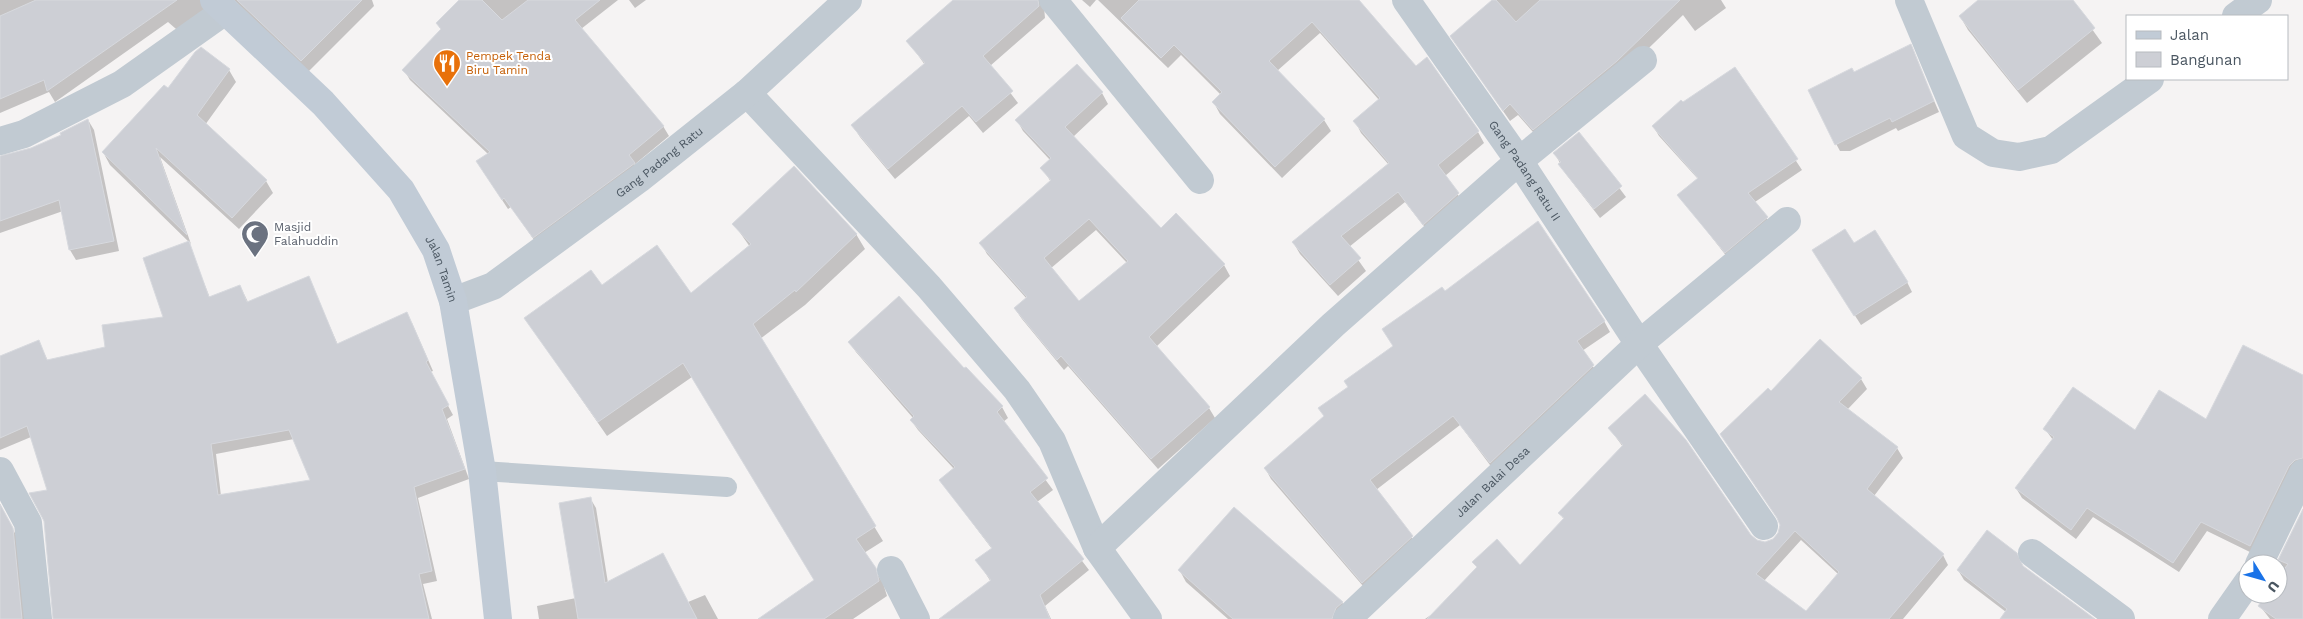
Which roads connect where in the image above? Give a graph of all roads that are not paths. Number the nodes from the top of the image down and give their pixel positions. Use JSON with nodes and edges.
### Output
{"nodes":[{"id":1,"x":848,"y":0,"type":"edge"},
{"id":2,"x":1053,"y":0,"type":"edge"},
{"id":3,"x":1406,"y":0,"type":"edge"},
{"id":4,"x":1910,"y":0,"type":"edge"},
{"id":5,"x":2258,"y":0,"type":"edge"},
{"id":6,"x":220,"y":5,"type":"edge"},
{"id":7,"x":2237,"y":15,"type":"edge"},
{"id":8,"x":1644,"y":60,"type":"dead end"},
{"id":9,"x":2149,"y":80,"type":"edge"},
{"id":10,"x":747,"y":93,"type":"junction"},
{"id":11,"x":0,"y":141,"type":"edge"},
{"id":12,"x":1520,"y":161,"type":"junction"},
{"id":13,"x":1200,"y":180,"type":"dead end"},
{"id":14,"x":1787,"y":221,"type":"dead end"},
{"id":15,"x":453,"y":301,"type":"junction"},
{"id":16,"x":1639,"y":344,"type":"junction"},
{"id":17,"x":482,"y":471,"type":"junction"},
{"id":18,"x":2303,"y":473,"type":"edge"},
{"id":19,"x":3,"y":482,"type":"edge"},
{"id":20,"x":726,"y":487,"type":"dead end"},
{"id":21,"x":1764,"y":526,"type":"dead end"},
{"id":22,"x":1097,"y":548,"type":"junction"},
{"id":23,"x":2032,"y":553,"type":"dead end"},
{"id":24,"x":2264,"y":554,"type":"edge"},
{"id":25,"x":891,"y":570,"type":"dead end"},
{"id":26,"x":2238,"y":596,"type":"edge"},
{"id":27,"x":38,"y":619,"type":"edge"},
{"id":28,"x":498,"y":619,"type":"edge"},
{"id":29,"x":916,"y":619,"type":"edge"},
{"id":30,"x":1148,"y":619,"type":"edge"},
{"id":31,"x":1347,"y":619,"type":"edge"},
{"id":32,"x":2121,"y":619,"type":"edge"},
{"id":33,"x":2222,"y":619,"type":"edge"}],
"edges":[{"from":1,"to":10,"type":"street","name":"Gang Padang Ratu"},
{"from":2,"to":13,"type":"street"},
{"from":3,"to":12,"type":"street","name":"Gang Padang Ratu II"},
{"from":4,"to":9,"type":"street"},
{"from":5,"to":7,"type":"street"},
{"from":6,"to":11,"type":"street"},
{"from":6,"to":15,"type":"main road","name":"Jalan Tamin"},
{"from":8,"to":12,"type":"street"},
{"from":10,"to":15,"type":"street","name":"Gang Padang Ratu"},
{"from":10,"to":22,"type":"street"},
{"from":12,"to":16,"type":"street","name":"Gang Padang Ratu II"},
{"from":12,"to":22,"type":"street"},
{"from":14,"to":16,"type":"street","name":"Jalan Balai Desa"},
{"from":15,"to":17,"type":"main road","name":"Jalan Tamin"},
{"from":16,"to":21,"type":"street","name":"Gang Padang Ratu II"},
{"from":16,"to":31,"type":"street","name":"Jalan Balai Desa"},
{"from":17,"to":20,"type":"lane"},
{"from":17,"to":28,"type":"main road","name":"Jalan Tamin"},
{"from":18,"to":24,"type":"street"},
{"from":19,"to":27,"type":"street"},
{"from":22,"to":30,"type":"street"},
{"from":23,"to":32,"type":"street"},
{"from":25,"to":29,"type":"street"},
{"from":26,"to":33,"type":"street"}]}
